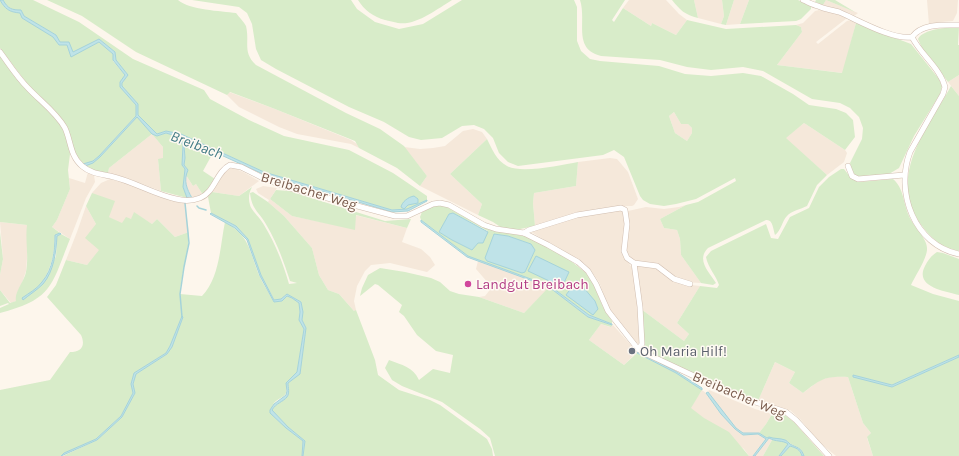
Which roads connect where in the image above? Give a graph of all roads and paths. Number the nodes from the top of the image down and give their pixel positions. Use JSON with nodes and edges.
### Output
{"nodes":[{"id":1,"x":803,"y":0,"type":"edge"},
{"id":2,"x":959,"y":25,"type":"edge"},
{"id":3,"x":912,"y":37,"type":"junction"},
{"id":4,"x":0,"y":52,"type":"edge"},
{"id":5,"x":848,"y":166,"type":"dead end"},
{"id":6,"x":904,"y":175,"type":"junction"},
{"id":7,"x":524,"y":233,"type":"junction"},
{"id":8,"x":959,"y":254,"type":"edge"},
{"id":9,"x":634,"y":263,"type":"junction"},
{"id":10,"x":690,"y":284,"type":"dead end"},
{"id":11,"x":638,"y":349,"type":"junction"},
{"id":12,"x":829,"y":456,"type":"edge"}],
"edges":[{"from":1,"to":3,"type":"street"},
{"from":2,"to":3,"type":"street"},
{"from":3,"to":6,"type":"street"},
{"from":4,"to":7,"type":"street","name":"Breibacher Weg"},
{"from":5,"to":6,"type":"street"},
{"from":6,"to":8,"type":"street"},
{"from":7,"to":9,"type":"street","name":"Breibacher Weg"},
{"from":7,"to":11,"type":"street","name":"Breibacher Weg"},
{"from":9,"to":10,"type":"street"},
{"from":9,"to":11,"type":"street","name":"Breibacher Weg"},
{"from":11,"to":12,"type":"street","name":"Breibacher Weg"}]}
